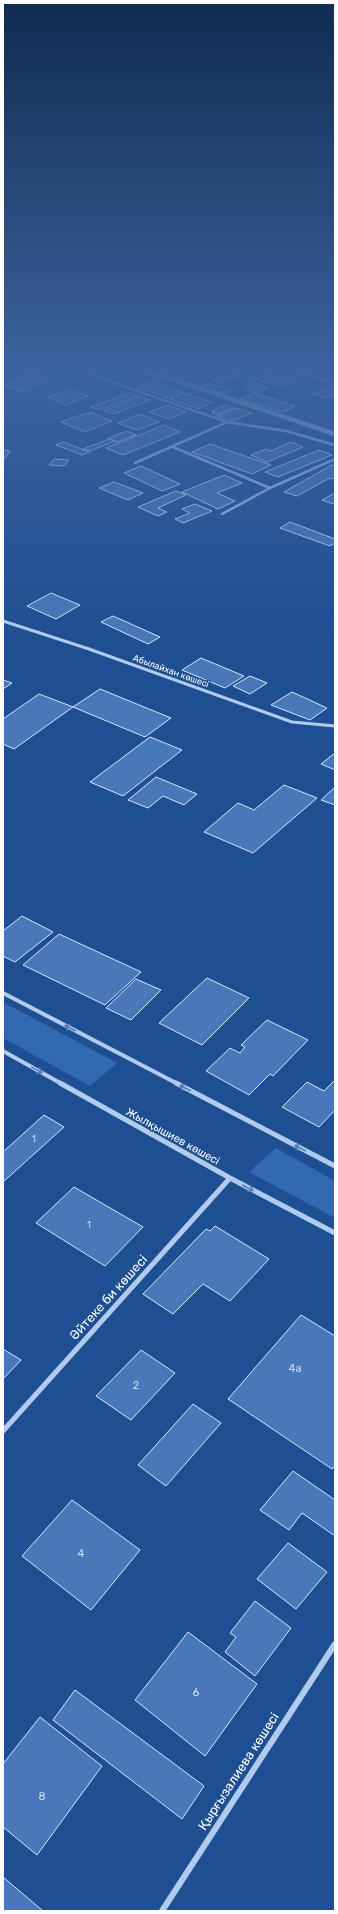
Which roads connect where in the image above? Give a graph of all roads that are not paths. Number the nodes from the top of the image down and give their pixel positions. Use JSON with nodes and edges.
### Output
{"nodes":[{"id":1,"x":158,"y":453,"type":"edge"},
{"id":2,"x":188,"y":453,"type":"edge"},
{"id":3,"x":335,"y":459,"type":"edge"},
{"id":4,"x":135,"y":463,"type":"dead end"},
{"id":5,"x":270,"y":488,"type":"junction"},
{"id":6,"x":222,"y":514,"type":"dead end"},
{"id":7,"x":3,"y":621,"type":"edge"},
{"id":8,"x":335,"y":726,"type":"edge"},
{"id":9,"x":3,"y":993,"type":"edge"},
{"id":10,"x":3,"y":1050,"type":"edge"},
{"id":11,"x":335,"y":1166,"type":"edge"},
{"id":12,"x":230,"y":1178,"type":"junction"},
{"id":13,"x":335,"y":1233,"type":"edge"},
{"id":14,"x":3,"y":1431,"type":"edge"},
{"id":15,"x":335,"y":1644,"type":"edge"},
{"id":16,"x":162,"y":1911,"type":"edge"}],
"edges":[{"from":1,"to":4,"type":"street"},
{"from":2,"to":5,"type":"street"},
{"from":3,"to":5,"type":"street"},
{"from":5,"to":6,"type":"street"},
{"from":7,"to":8,"type":"street","name":"Абылайхан көшесі"},
{"from":11,"to":9,"type":"street","one_way":true},
{"from":10,"to":12,"type":"street","name":"Жылқышиев көшесі","one_way":true},
{"from":12,"to":13,"type":"street","name":"Жылқышиев көшесі","one_way":true},
{"from":12,"to":14,"type":"street","name":"Әйтеке би көшесі"},
{"from":15,"to":16,"type":"street","name":"Қырғызалиева көшесі"}]}
